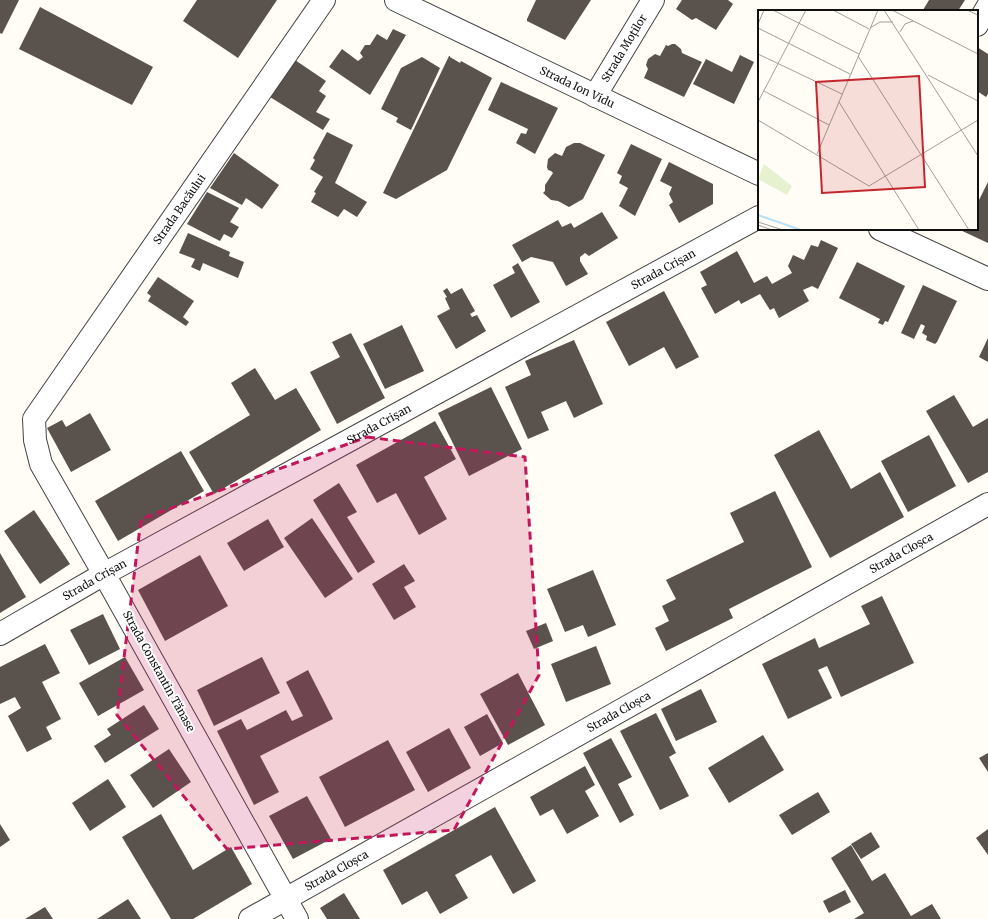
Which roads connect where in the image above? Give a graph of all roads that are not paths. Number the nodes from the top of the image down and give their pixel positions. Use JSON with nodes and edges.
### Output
{"nodes":[{"id":1,"x":324,"y":0,"type":"edge"},
{"id":2,"x":396,"y":0,"type":"edge"},
{"id":3,"x":653,"y":0,"type":"edge"},
{"id":4,"x":988,"y":6,"type":"edge"},
{"id":5,"x":978,"y":23,"type":"edge"},
{"id":6,"x":595,"y":96,"type":"junction"},
{"id":7,"x":758,"y":174,"type":"edge"},
{"id":8,"x":758,"y":218,"type":"edge"},
{"id":9,"x":882,"y":230,"type":"edge"},
{"id":10,"x":988,"y":279,"type":"edge"},
{"id":11,"x":34,"y":419,"type":"joint"},
{"id":12,"x":988,"y":504,"type":"edge"},
{"id":13,"x":104,"y":574,"type":"junction"},
{"id":14,"x":0,"y":634,"type":"edge"},
{"id":15,"x":286,"y":898,"type":"junction"},
{"id":16,"x":250,"y":919,"type":"edge"},
{"id":17,"x":297,"y":919,"type":"edge"}],
"edges":[{"from":1,"to":11,"type":"street","name":"Strada Bacăului"},
{"from":2,"to":6,"type":"street","name":"Strada Ion Vidu"},
{"from":3,"to":6,"type":"street","name":"Strada Moților"},
{"from":4,"to":5,"type":"street"},
{"from":6,"to":7,"type":"street","name":"Strada Ion Vidu"},
{"from":8,"to":13,"type":"street","name":"Strada Crișan"},
{"from":9,"to":10,"type":"street"},
{"from":11,"to":13,"type":"street","name":"Strada Constantin Tănase"},
{"from":12,"to":15,"type":"street","name":"Strada Cloșca"},
{"from":13,"to":14,"type":"street","name":"Strada Crișan"},
{"from":13,"to":15,"type":"street","name":"Strada Constantin Tănase"},
{"from":15,"to":16,"type":"street","name":"Strada Cloșca"},
{"from":15,"to":17,"type":"street","name":"Strada Constantin Tănase"}]}
